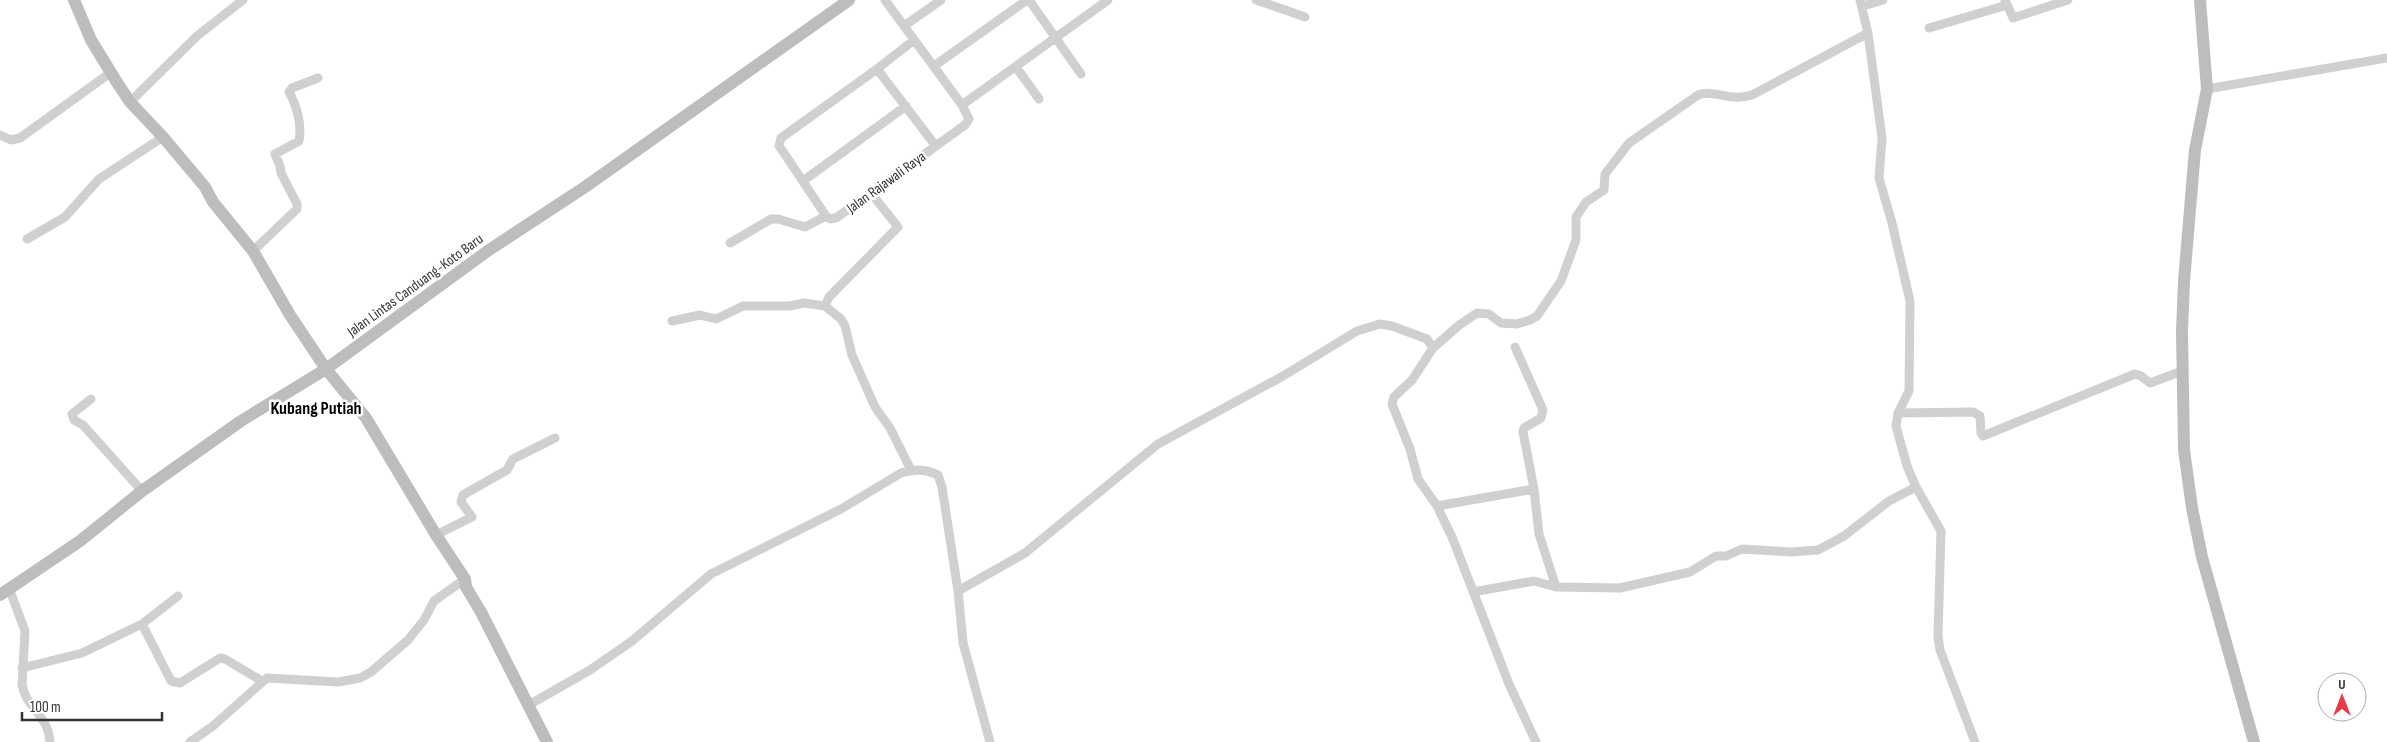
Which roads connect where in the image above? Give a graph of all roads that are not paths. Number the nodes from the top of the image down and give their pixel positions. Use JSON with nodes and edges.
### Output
{"nodes":[{"id":1,"x":74,"y":0,"type":"edge"},
{"id":2,"x":243,"y":0,"type":"edge"},
{"id":3,"x":849,"y":0,"type":"edge"},
{"id":4,"x":885,"y":0,"type":"edge"},
{"id":5,"x":941,"y":0,"type":"edge"},
{"id":6,"x":1028,"y":0,"type":"edge"},
{"id":7,"x":1108,"y":0,"type":"edge"},
{"id":8,"x":1256,"y":0,"type":"edge"},
{"id":9,"x":1882,"y":0,"type":"edge"},
{"id":10,"x":2068,"y":0,"type":"edge"},
{"id":11,"x":2200,"y":0,"type":"edge"},
{"id":12,"x":1862,"y":3,"type":"edge"},
{"id":13,"x":2006,"y":3,"type":"edge"},
{"id":14,"x":1305,"y":17,"type":"dead end"},
{"id":15,"x":904,"y":26,"type":"junction"},
{"id":16,"x":1929,"y":28,"type":"dead end"},
{"id":17,"x":1868,"y":33,"type":"junction"},
{"id":18,"x":1056,"y":37,"type":"junction"},
{"id":19,"x":914,"y":40,"type":"junction"},
{"id":20,"x":2387,"y":58,"type":"edge"},
{"id":21,"x":934,"y":66,"type":"junction"},
{"id":22,"x":1016,"y":67,"type":"junction"},
{"id":23,"x":877,"y":69,"type":"junction"},
{"id":24,"x":110,"y":73,"type":"junction"},
{"id":25,"x":1081,"y":74,"type":"dead end"},
{"id":26,"x":318,"y":78,"type":"dead end"},
{"id":27,"x":2207,"y":89,"type":"junction"},
{"id":28,"x":1039,"y":99,"type":"dead end"},
{"id":29,"x":130,"y":102,"type":"junction"},
{"id":30,"x":962,"y":105,"type":"junction"},
{"id":31,"x":906,"y":106,"type":"junction"},
{"id":32,"x":0,"y":135,"type":"edge"},
{"id":33,"x":163,"y":137,"type":"junction"},
{"id":34,"x":935,"y":145,"type":"junction"},
{"id":35,"x":803,"y":181,"type":"junction"},
{"id":36,"x":871,"y":193,"type":"junction"},
{"id":37,"x":826,"y":216,"type":"junction"},
{"id":38,"x":26,"y":239,"type":"dead end"},
{"id":39,"x":730,"y":243,"type":"dead end"},
{"id":40,"x":252,"y":250,"type":"junction"},
{"id":41,"x":825,"y":306,"type":"junction"},
{"id":42,"x":672,"y":321,"type":"dead end"},
{"id":43,"x":1515,"y":347,"type":"dead end"},
{"id":44,"x":1433,"y":348,"type":"junction"},
{"id":45,"x":326,"y":370,"type":"junction"},
{"id":46,"x":2182,"y":372,"type":"junction"},
{"id":47,"x":90,"y":399,"type":"dead end"},
{"id":48,"x":1898,"y":413,"type":"junction"},
{"id":49,"x":555,"y":438,"type":"dead end"},
{"id":50,"x":911,"y":470,"type":"junction"},
{"id":51,"x":1916,"y":487,"type":"junction"},
{"id":52,"x":1534,"y":489,"type":"junction"},
{"id":53,"x":142,"y":491,"type":"junction"},
{"id":54,"x":1437,"y":506,"type":"junction"},
{"id":55,"x":436,"y":535,"type":"junction"},
{"id":56,"x":465,"y":578,"type":"junction"},
{"id":57,"x":1556,"y":586,"type":"junction"},
{"id":58,"x":5,"y":592,"type":"edge"},
{"id":59,"x":958,"y":592,"type":"junction"},
{"id":60,"x":1473,"y":592,"type":"junction"},
{"id":61,"x":178,"y":596,"type":"dead end"},
{"id":62,"x":142,"y":624,"type":"junction"},
{"id":63,"x":22,"y":668,"type":"junction"},
{"id":64,"x":262,"y":681,"type":"junction"},
{"id":65,"x":527,"y":706,"type":"junction"},
{"id":66,"x":50,"y":742,"type":"edge"},
{"id":67,"x":190,"y":742,"type":"edge"},
{"id":68,"x":547,"y":742,"type":"edge"},
{"id":69,"x":990,"y":742,"type":"edge"},
{"id":70,"x":1536,"y":742,"type":"edge"},
{"id":71,"x":1975,"y":742,"type":"edge"},
{"id":72,"x":2254,"y":742,"type":"edge"}],
"edges":[{"from":1,"to":24,"type":"street"},
{"from":2,"to":29,"type":"street"},
{"from":3,"to":45,"type":"street","name":"Jalan Lintas Canduang-Koto Baru"},
{"from":4,"to":15,"type":"street"},
{"from":5,"to":15,"type":"street"},
{"from":6,"to":18,"type":"street"},
{"from":6,"to":21,"type":"street"},
{"from":7,"to":18,"type":"street"},
{"from":8,"to":14,"type":"street"},
{"from":9,"to":12,"type":"street"},
{"from":10,"to":13,"type":"street"},
{"from":11,"to":27,"type":"street"},
{"from":12,"to":17,"type":"street"},
{"from":13,"to":16,"type":"street"},
{"from":15,"to":19,"type":"street"},
{"from":17,"to":44,"type":"street"},
{"from":17,"to":48,"type":"street"},
{"from":18,"to":22,"type":"street"},
{"from":18,"to":25,"type":"street"},
{"from":19,"to":21,"type":"street"},
{"from":19,"to":23,"type":"street","name":"Jalan Rajawali Raya"},
{"from":20,"to":27,"type":"street"},
{"from":21,"to":30,"type":"street"},
{"from":22,"to":28,"type":"street"},
{"from":22,"to":30,"type":"street"},
{"from":23,"to":31,"type":"street"},
{"from":23,"to":35,"type":"street","name":"Jalan Rajawali Raya"},
{"from":24,"to":29,"type":"street"},
{"from":24,"to":32,"type":"street"},
{"from":26,"to":40,"type":"street"},
{"from":27,"to":46,"type":"street"},
{"from":29,"to":33,"type":"street"},
{"from":30,"to":34,"type":"street","name":"Jalan Rajawali Raya"},
{"from":31,"to":34,"type":"street"},
{"from":31,"to":35,"type":"street"},
{"from":33,"to":38,"type":"street"},
{"from":33,"to":40,"type":"street"},
{"from":34,"to":36,"type":"street","name":"Jalan Rajawali Raya"},
{"from":35,"to":37,"type":"street","name":"Jalan Rajawali Raya"},
{"from":36,"to":37,"type":"street","name":"Jalan Rajawali Raya"},
{"from":36,"to":41,"type":"street"},
{"from":37,"to":39,"type":"street"},
{"from":40,"to":45,"type":"street"},
{"from":41,"to":42,"type":"street"},
{"from":41,"to":50,"type":"street"},
{"from":43,"to":52,"type":"street"},
{"from":44,"to":54,"type":"street"},
{"from":44,"to":59,"type":"street"},
{"from":45,"to":53,"type":"street","name":"Jalan Lintas Canduang-Koto Baru"},
{"from":45,"to":55,"type":"street"},
{"from":46,"to":48,"type":"street"},
{"from":46,"to":72,"type":"street"},
{"from":47,"to":53,"type":"street"},
{"from":48,"to":51,"type":"street"},
{"from":49,"to":55,"type":"street"},
{"from":50,"to":59,"type":"street"},
{"from":50,"to":65,"type":"street"},
{"from":51,"to":57,"type":"street"},
{"from":51,"to":71,"type":"street"},
{"from":52,"to":54,"type":"street"},
{"from":52,"to":57,"type":"street"},
{"from":53,"to":58,"type":"street","name":"Jalan Lintas Canduang-Koto Baru"},
{"from":54,"to":60,"type":"street"},
{"from":55,"to":56,"type":"street"},
{"from":56,"to":64,"type":"street"},
{"from":56,"to":65,"type":"street"},
{"from":57,"to":60,"type":"street"},
{"from":58,"to":63,"type":"street"},
{"from":59,"to":69,"type":"street"},
{"from":60,"to":70,"type":"street"},
{"from":61,"to":62,"type":"street"},
{"from":62,"to":63,"type":"street"},
{"from":62,"to":64,"type":"street"},
{"from":63,"to":66,"type":"street"},
{"from":64,"to":67,"type":"street"},
{"from":65,"to":68,"type":"street"}]}
